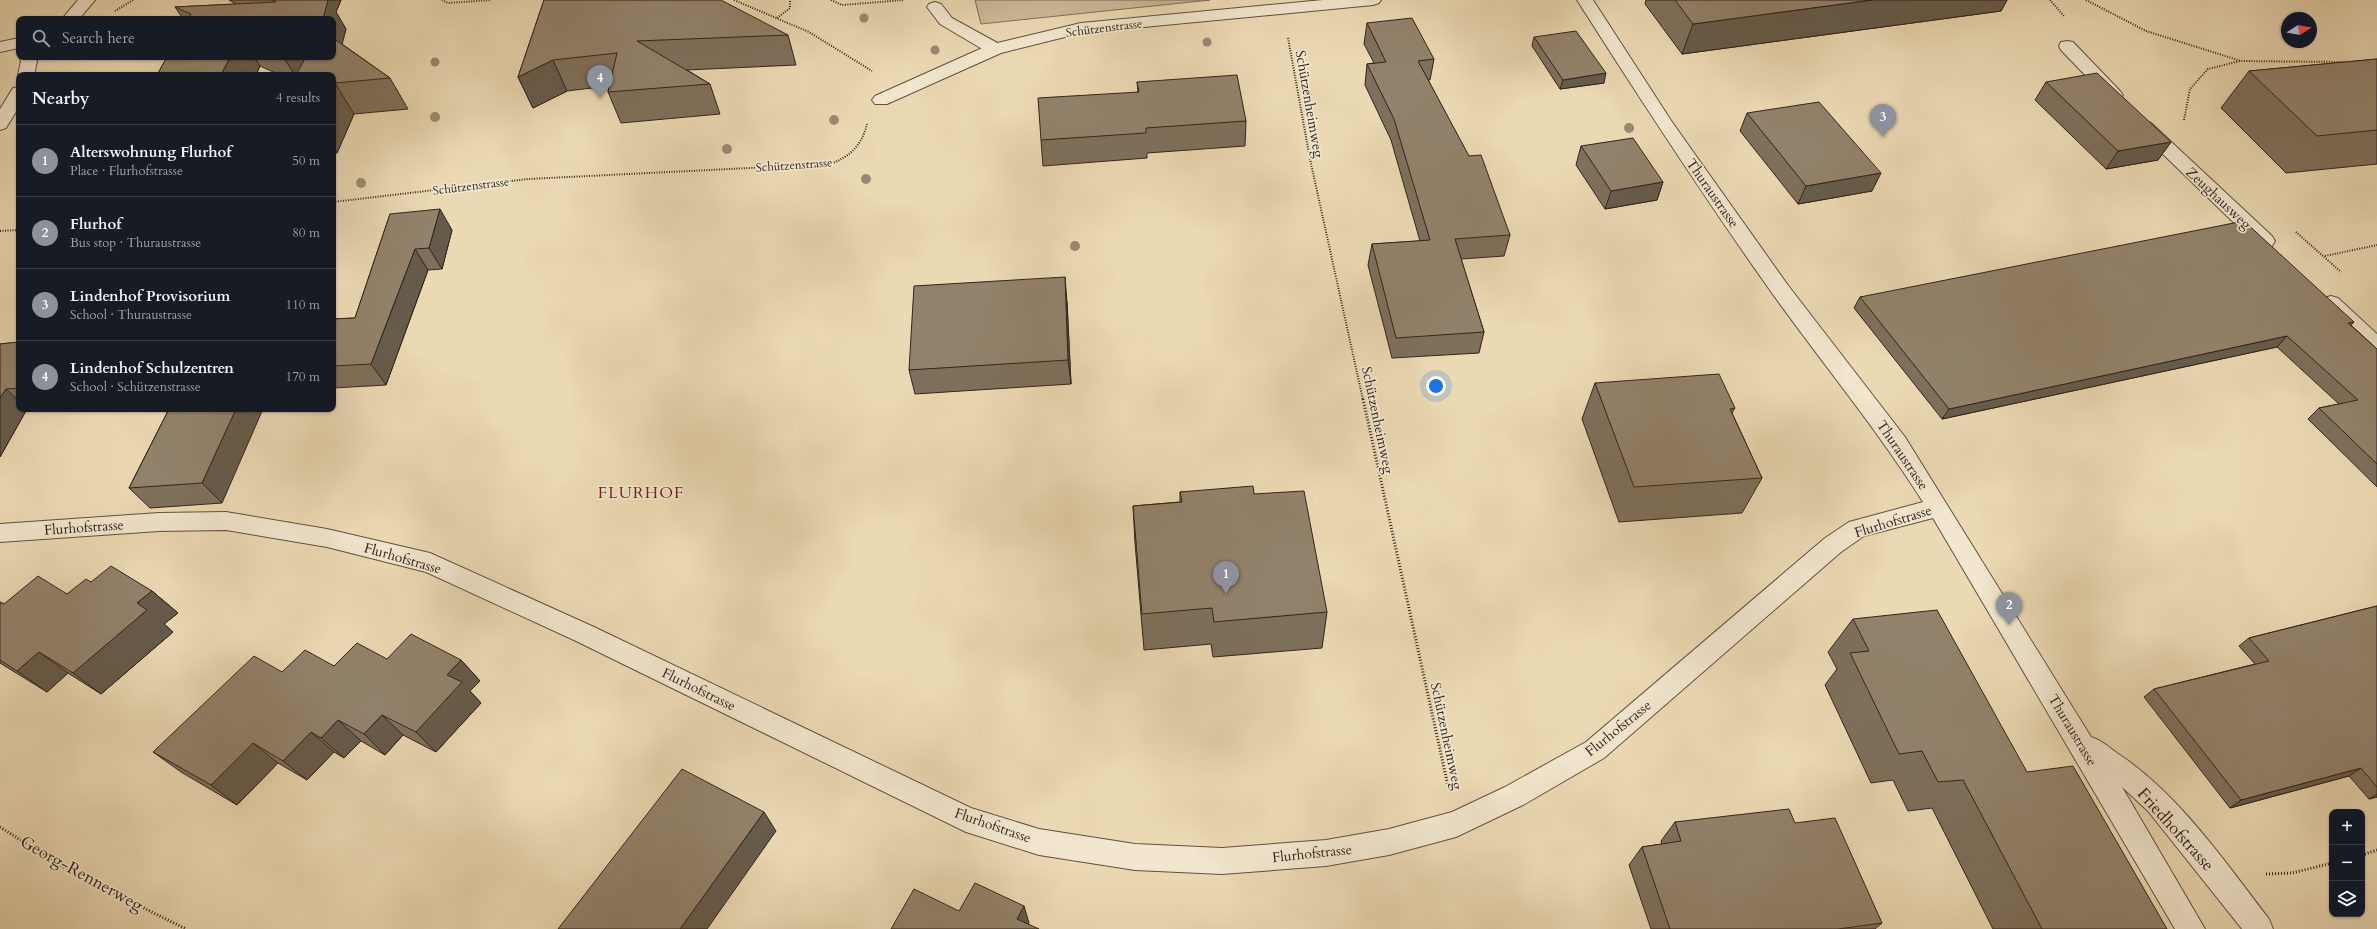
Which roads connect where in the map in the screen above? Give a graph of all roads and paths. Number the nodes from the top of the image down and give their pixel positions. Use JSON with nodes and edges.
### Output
{"nodes":[{"id":1,"x":87,"y":0,"type":"edge"},
{"id":2,"x":133,"y":0,"type":"edge"},
{"id":3,"x":442,"y":0,"type":"edge"},
{"id":4,"x":491,"y":0,"type":"edge"},
{"id":5,"x":734,"y":0,"type":"edge"},
{"id":6,"x":790,"y":0,"type":"edge"},
{"id":7,"x":831,"y":0,"type":"edge"},
{"id":8,"x":908,"y":0,"type":"edge"},
{"id":9,"x":1373,"y":0,"type":"edge"},
{"id":10,"x":1585,"y":0,"type":"edge"},
{"id":11,"x":2086,"y":0,"type":"edge"},
{"id":12,"x":1285,"y":4,"type":"edge"},
{"id":13,"x":935,"y":7,"type":"dead end"},
{"id":14,"x":109,"y":13,"type":"dead end"},
{"id":15,"x":73,"y":16,"type":"edge"},
{"id":16,"x":777,"y":18,"type":"junction"},
{"id":17,"x":1287,"y":31,"type":"dead end"},
{"id":18,"x":16,"y":44,"type":"edge"},
{"id":19,"x":2067,"y":46,"type":"dead end"},
{"id":20,"x":0,"y":47,"type":"edge"},
{"id":21,"x":995,"y":49,"type":"junction"},
{"id":22,"x":28,"y":60,"type":"edge"},
{"id":23,"x":2241,"y":61,"type":"junction"},
{"id":24,"x":2348,"y":62,"type":"edge"},
{"id":25,"x":27,"y":72,"type":"edge"},
{"id":26,"x":875,"y":73,"type":"dead end"},
{"id":27,"x":16,"y":97,"type":"edge"},
{"id":28,"x":881,"y":100,"type":"joint"},
{"id":29,"x":0,"y":124,"type":"edge"},
{"id":30,"x":2183,"y":125,"type":"dead end"},
{"id":31,"x":336,"y":202,"type":"edge"},
{"id":32,"x":16,"y":230,"type":"edge"},
{"id":33,"x":0,"y":231,"type":"edge"},
{"id":34,"x":2377,"y":245,"type":"edge"},
{"id":35,"x":2280,"y":256,"type":"edge"},
{"id":36,"x":2324,"y":256,"type":"dead end"},
{"id":37,"x":2320,"y":293,"type":"edge"},
{"id":38,"x":2377,"y":346,"type":"edge"},
{"id":39,"x":1938,"y":507,"type":"junction"},
{"id":40,"x":0,"y":533,"type":"edge"},
{"id":41,"x":2081,"y":743,"type":"junction"},
{"id":42,"x":1456,"y":824,"type":"junction"},
{"id":43,"x":0,"y":827,"type":"edge"},
{"id":44,"x":2377,"y":850,"type":"edge"},
{"id":45,"x":2365,"y":854,"type":"edge"},
{"id":46,"x":2329,"y":864,"type":"edge"},
{"id":47,"x":2218,"y":875,"type":"junction"},
{"id":48,"x":186,"y":929,"type":"edge"},
{"id":49,"x":2191,"y":929,"type":"edge"},
{"id":50,"x":2259,"y":929,"type":"edge"}],
"edges":[{"from":1,"to":15,"type":"street"},
{"from":2,"to":14,"type":"path"},
{"from":3,"to":4,"type":"path"},
{"from":5,"to":16,"type":"path"},
{"from":6,"to":16,"type":"path"},
{"from":7,"to":8,"type":"path"},
{"from":9,"to":12,"type":"street","name":"Schützenstrasse"},
{"from":10,"to":39,"type":"street","name":"Thuraustrasse"},
{"from":11,"to":23,"type":"path"},
{"from":12,"to":21,"type":"street","name":"Schützenstrasse"},
{"from":13,"to":21,"type":"street"},
{"from":16,"to":26,"type":"path"},
{"from":17,"to":42,"type":"path","name":"Schützenheimweg"},
{"from":18,"to":20,"type":"street"},
{"from":19,"to":35,"type":"street","name":"Zeughausweg"},
{"from":21,"to":28,"type":"street","name":"Schützenstrasse"},
{"from":22,"to":25,"type":"street"},
{"from":23,"to":24,"type":"path"},
{"from":23,"to":30,"type":"path"},
{"from":27,"to":29,"type":"street"},
{"from":28,"to":31,"type":"path","name":"Schützenstrasse"},
{"from":32,"to":33,"type":"path"},
{"from":34,"to":36,"type":"path"},
{"from":37,"to":38,"type":"street"},
{"from":39,"to":41,"type":"street","name":"Thuraustrasse"},
{"from":39,"to":42,"type":"street","name":"Flurhofstrasse"},
{"from":40,"to":42,"type":"street","name":"Flurhofstrasse"},
{"from":41,"to":47,"type":"street","name":"Friedhofstrasse"},
{"from":41,"to":49,"type":"street","name":"Thuraustrasse"},
{"from":43,"to":48,"type":"path","name":"Georg-Rennerweg"},
{"from":44,"to":45,"type":"path"},
{"from":46,"to":47,"type":"path"},
{"from":47,"to":50,"type":"street","name":"Friedhofstrasse"}]}
